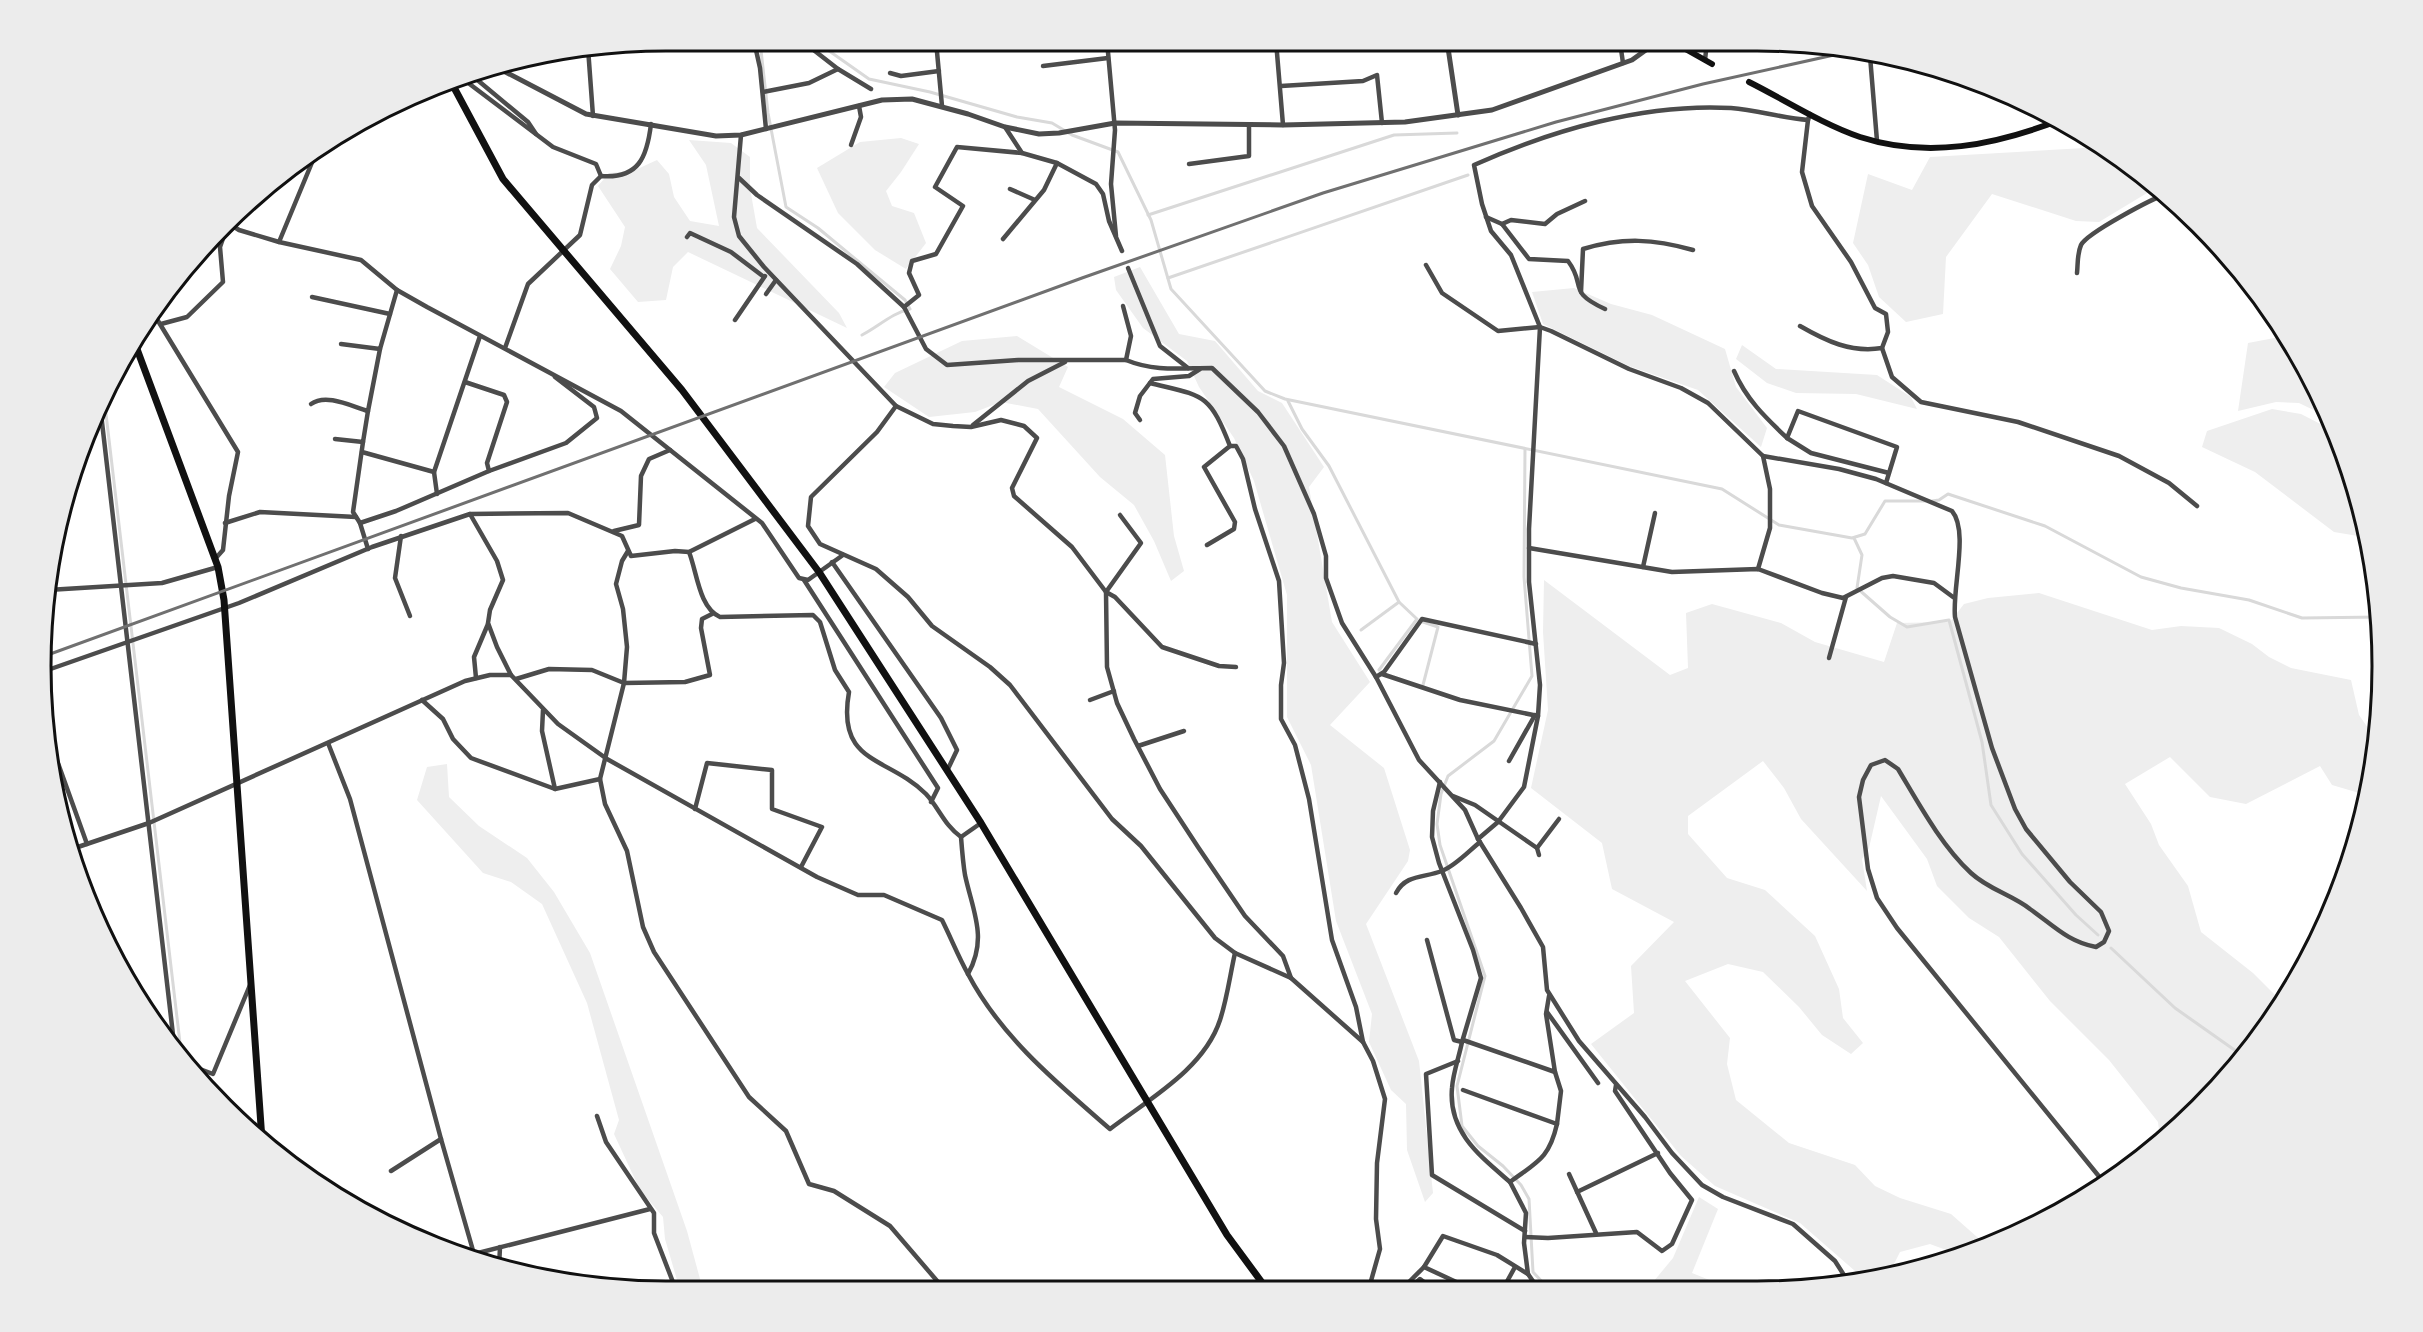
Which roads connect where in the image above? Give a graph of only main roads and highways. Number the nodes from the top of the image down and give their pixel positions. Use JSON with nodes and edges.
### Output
{"nodes":[{"id":1,"x":1689,"y":51,"type":"edge"},
{"id":2,"x":1712,"y":64,"type":"dead end"},
{"id":3,"x":1749,"y":82,"type":"dead end"},
{"id":4,"x":455,"y":89,"type":"edge"},
{"id":5,"x":2048,"y":124,"type":"edge"},
{"id":6,"x":138,"y":351,"type":"edge"},
{"id":7,"x":261,"y":1128,"type":"edge"},
{"id":8,"x":1261,"y":1281,"type":"edge"}],
"edges":[{"from":1,"to":2,"type":"main road"},
{"from":3,"to":5,"type":"main road"},
{"from":4,"to":8,"type":"main road"},
{"from":6,"to":7,"type":"main road"}]}
